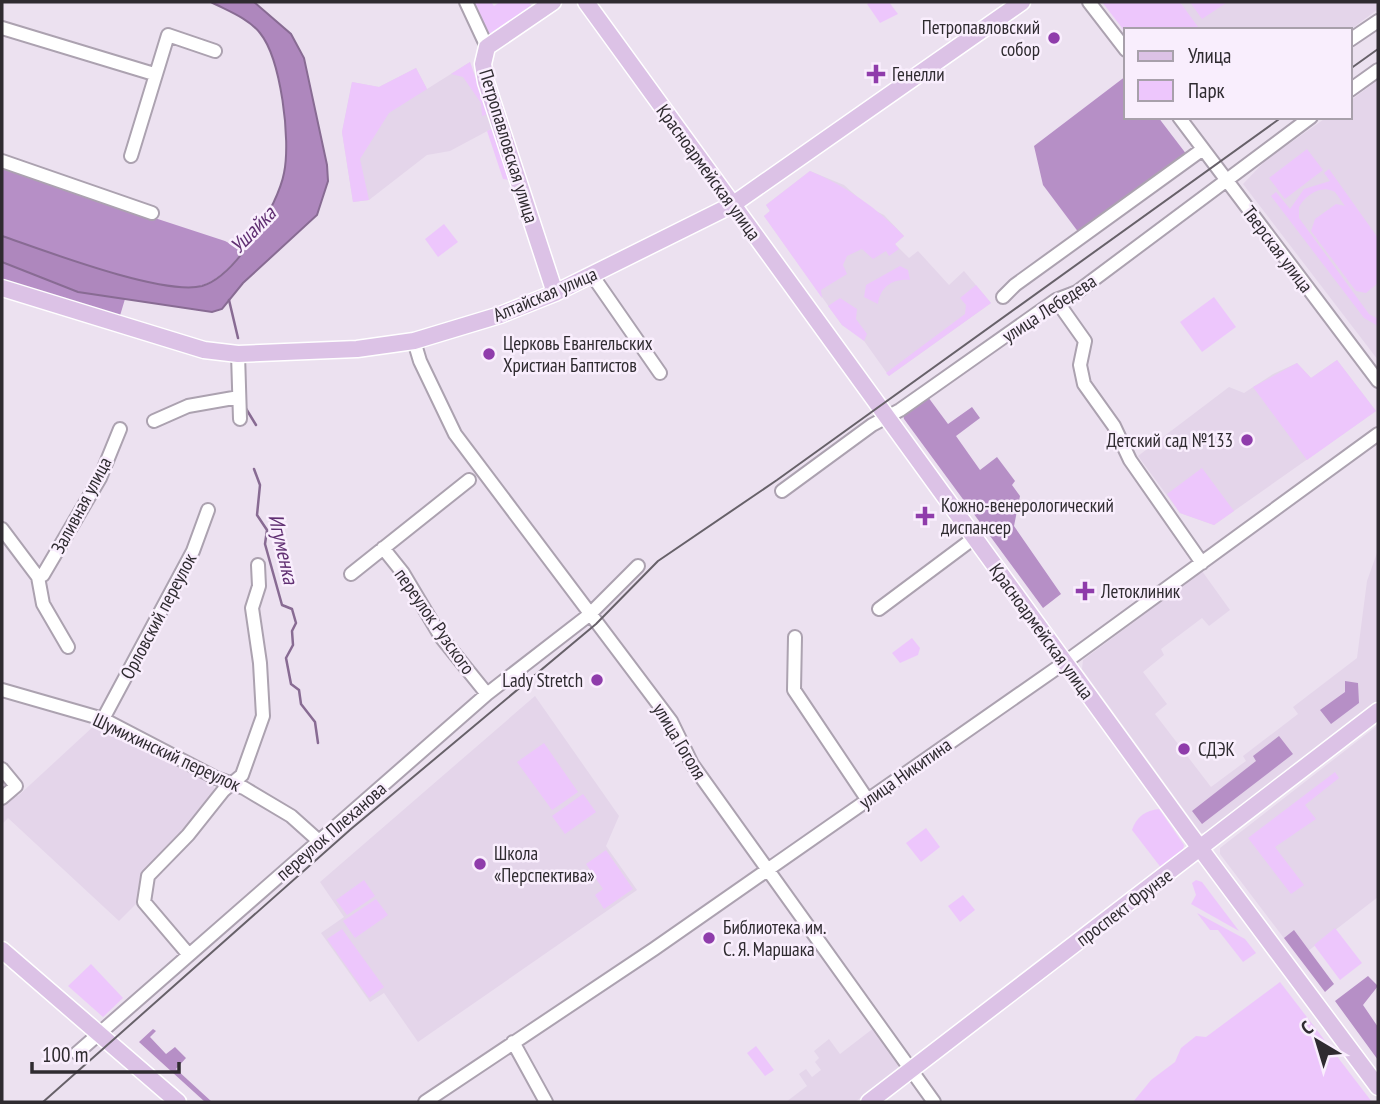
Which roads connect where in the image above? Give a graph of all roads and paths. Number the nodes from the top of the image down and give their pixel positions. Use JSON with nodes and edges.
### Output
{"nodes":[{"id":1,"x":466,"y":2,"type":"edge"},
{"id":2,"x":553,"y":2,"type":"edge"},
{"id":3,"x":586,"y":2,"type":"edge"},
{"id":4,"x":1022,"y":2,"type":"edge"},
{"id":5,"x":1089,"y":2,"type":"edge"},
{"id":6,"x":1378,"y":21,"type":"edge"},
{"id":7,"x":2,"y":29,"type":"edge"},
{"id":8,"x":1352,"y":39,"type":"edge"},
{"id":9,"x":487,"y":47,"type":"junction"},
{"id":10,"x":1124,"y":47,"type":"edge"},
{"id":11,"x":215,"y":51,"type":"dead end"},
{"id":12,"x":1378,"y":69,"type":"edge"},
{"id":13,"x":154,"y":75,"type":"junction"},
{"id":14,"x":1352,"y":88,"type":"edge"},
{"id":15,"x":1180,"y":119,"type":"edge"},
{"id":16,"x":1308,"y":119,"type":"edge"},
{"id":17,"x":1203,"y":149,"type":"junction"},
{"id":18,"x":131,"y":156,"type":"dead end"},
{"id":19,"x":2,"y":161,"type":"edge"},
{"id":20,"x":1227,"y":181,"type":"junction"},
{"id":21,"x":732,"y":205,"type":"junction"},
{"id":22,"x":152,"y":213,"type":"dead end"},
{"id":23,"x":592,"y":275,"type":"junction"},
{"id":24,"x":2,"y":288,"type":"edge"},
{"id":25,"x":555,"y":293,"type":"junction"},
{"id":26,"x":1003,"y":297,"type":"dead end"},
{"id":27,"x":1056,"y":300,"type":"junction"},
{"id":28,"x":414,"y":341,"type":"junction"},
{"id":29,"x":238,"y":354,"type":"junction"},
{"id":30,"x":660,"y":373,"type":"dead end"},
{"id":31,"x":1378,"y":381,"type":"edge"},
{"id":32,"x":239,"y":397,"type":"junction"},
{"id":33,"x":887,"y":417,"type":"junction"},
{"id":34,"x":240,"y":419,"type":"dead end"},
{"id":35,"x":154,"y":421,"type":"dead end"},
{"id":36,"x":120,"y":429,"type":"dead end"},
{"id":37,"x":1378,"y":434,"type":"edge"},
{"id":38,"x":469,"y":480,"type":"dead end"},
{"id":39,"x":782,"y":491,"type":"dead end"},
{"id":40,"x":208,"y":510,"type":"dead end"},
{"id":41,"x":2,"y":529,"type":"edge"},
{"id":42,"x":974,"y":538,"type":"junction"},
{"id":43,"x":383,"y":548,"type":"junction"},
{"id":44,"x":1202,"y":563,"type":"junction"},
{"id":45,"x":258,"y":565,"type":"dead end"},
{"id":46,"x":638,"y":566,"type":"dead end"},
{"id":47,"x":351,"y":574,"type":"dead end"},
{"id":48,"x":38,"y":577,"type":"junction"},
{"id":49,"x":879,"y":609,"type":"dead end"},
{"id":50,"x":589,"y":615,"type":"junction"},
{"id":51,"x":795,"y":637,"type":"dead end"},
{"id":52,"x":68,"y":647,"type":"dead end"},
{"id":53,"x":1064,"y":663,"type":"junction"},
{"id":54,"x":2,"y":690,"type":"edge"},
{"id":55,"x":487,"y":694,"type":"junction"},
{"id":56,"x":1378,"y":711,"type":"edge"},
{"id":57,"x":103,"y":719,"type":"junction"},
{"id":58,"x":2,"y":769,"type":"edge"},
{"id":59,"x":234,"y":783,"type":"junction"},
{"id":60,"x":2,"y":798,"type":"edge"},
{"id":61,"x":867,"y":799,"type":"junction"},
{"id":62,"x":320,"y":842,"type":"junction"},
{"id":63,"x":1200,"y":849,"type":"junction"},
{"id":64,"x":766,"y":869,"type":"junction"},
{"id":65,"x":2,"y":950,"type":"edge"},
{"id":66,"x":189,"y":955,"type":"junction"},
{"id":67,"x":100,"y":1032,"type":"junction"},
{"id":68,"x":513,"y":1042,"type":"junction"},
{"id":69,"x":77,"y":1053,"type":"dead end"},
{"id":70,"x":912,"y":1069,"type":"junction"},
{"id":71,"x":1378,"y":1087,"type":"edge"},
{"id":72,"x":178,"y":1102,"type":"edge"},
{"id":73,"x":425,"y":1102,"type":"edge"},
{"id":74,"x":546,"y":1102,"type":"edge"},
{"id":75,"x":869,"y":1102,"type":"edge"},
{"id":76,"x":934,"y":1102,"type":"edge"}],
"edges":[{"from":1,"to":9,"type":"street","name":"Петропавловская улица"},
{"from":2,"to":9,"type":"main road"},
{"from":3,"to":21,"type":"main road","name":"Красноармейская улица"},
{"from":4,"to":21,"type":"main road","name":"Алтайская улица"},
{"from":5,"to":10,"type":"street"},
{"from":6,"to":8,"type":"street"},
{"from":7,"to":13,"type":"street"},
{"from":9,"to":25,"type":"main road","name":"Петропавловская улица"},
{"from":11,"to":13,"type":"street"},
{"from":12,"to":14,"type":"street"},
{"from":13,"to":18,"type":"street"},
{"from":15,"to":17,"type":"street","name":"Тверская улица"},
{"from":16,"to":20,"type":"street","name":"улица Лебедева"},
{"from":17,"to":20,"type":"street","name":"Тверская улица"},
{"from":17,"to":26,"type":"street","name":"улица Лебедева"},
{"from":19,"to":22,"type":"street"},
{"from":20,"to":27,"type":"street","name":"улица Лебедева"},
{"from":20,"to":31,"type":"street","name":"Тверская улица"},
{"from":21,"to":23,"type":"main road","name":"Алтайская улица"},
{"from":21,"to":33,"type":"main road","name":"Красноармейская улица"},
{"from":23,"to":25,"type":"main road","name":"Алтайская улица"},
{"from":23,"to":30,"type":"street"},
{"from":24,"to":29,"type":"main road","name":"Алтайская улица"},
{"from":25,"to":28,"type":"main road","name":"Алтайская улица"},
{"from":27,"to":33,"type":"street","name":"улица Лебедева"},
{"from":27,"to":44,"type":"street"},
{"from":28,"to":29,"type":"main road","name":"Алтайская улица"},
{"from":28,"to":50,"type":"street","name":"улица Гоголя"},
{"from":29,"to":32,"type":"street"},
{"from":32,"to":34,"type":"street"},
{"from":32,"to":35,"type":"street"},
{"from":33,"to":39,"type":"street","name":"улица Лебедева"},
{"from":33,"to":42,"type":"main road","name":"Красноармейская улица"},
{"from":36,"to":48,"type":"street","name":"Заливная улица"},
{"from":37,"to":44,"type":"street","name":"улица Никитина"},
{"from":38,"to":43,"type":"street"},
{"from":40,"to":57,"type":"street","name":"Орловский переулок"},
{"from":41,"to":48,"type":"street","name":"Заливная улица"},
{"from":42,"to":49,"type":"street"},
{"from":42,"to":53,"type":"main road","name":"Красноармейская улица"},
{"from":43,"to":47,"type":"street"},
{"from":43,"to":55,"type":"street","name":"переулок Рузского"},
{"from":44,"to":53,"type":"street","name":"улица Никитина"},
{"from":45,"to":59,"type":"street"},
{"from":46,"to":50,"type":"street"},
{"from":48,"to":52,"type":"street","name":"Заливная улица"},
{"from":50,"to":55,"type":"street","name":"переулок Плеханова"},
{"from":50,"to":64,"type":"street","name":"улица Гоголя"},
{"from":51,"to":61,"type":"street"},
{"from":53,"to":61,"type":"street","name":"улица Никитина"},
{"from":53,"to":63,"type":"main road","name":"Красноармейская улица"},
{"from":54,"to":57,"type":"street","name":"Шумихинский переулок"},
{"from":55,"to":62,"type":"street","name":"переулок Плеханова"},
{"from":56,"to":63,"type":"main road","name":"проспект Фрунзе"},
{"from":57,"to":59,"type":"street","name":"Шумихинский переулок"},
{"from":58,"to":60,"type":"street"},
{"from":59,"to":62,"type":"street","name":"Шумихинский переулок"},
{"from":59,"to":66,"type":"street"},
{"from":61,"to":64,"type":"street","name":"улица Никитина"},
{"from":62,"to":66,"type":"street","name":"переулок Плеханова"},
{"from":63,"to":70,"type":"main road","name":"проспект Фрунзе"},
{"from":63,"to":71,"type":"main road","name":"Красноармейская улица"},
{"from":64,"to":68,"type":"street","name":"улица Никитина"},
{"from":64,"to":70,"type":"street","name":"улица Гоголя"},
{"from":65,"to":67,"type":"main road"},
{"from":66,"to":67,"type":"street","name":"переулок Плеханова"},
{"from":67,"to":69,"type":"street","name":"переулок Плеханова"},
{"from":67,"to":72,"type":"main road"},
{"from":68,"to":73,"type":"street","name":"улица Никитина"},
{"from":68,"to":74,"type":"street"},
{"from":70,"to":75,"type":"main road","name":"проспект Фрунзе"},
{"from":70,"to":76,"type":"street","name":"улица Гоголя"}]}
